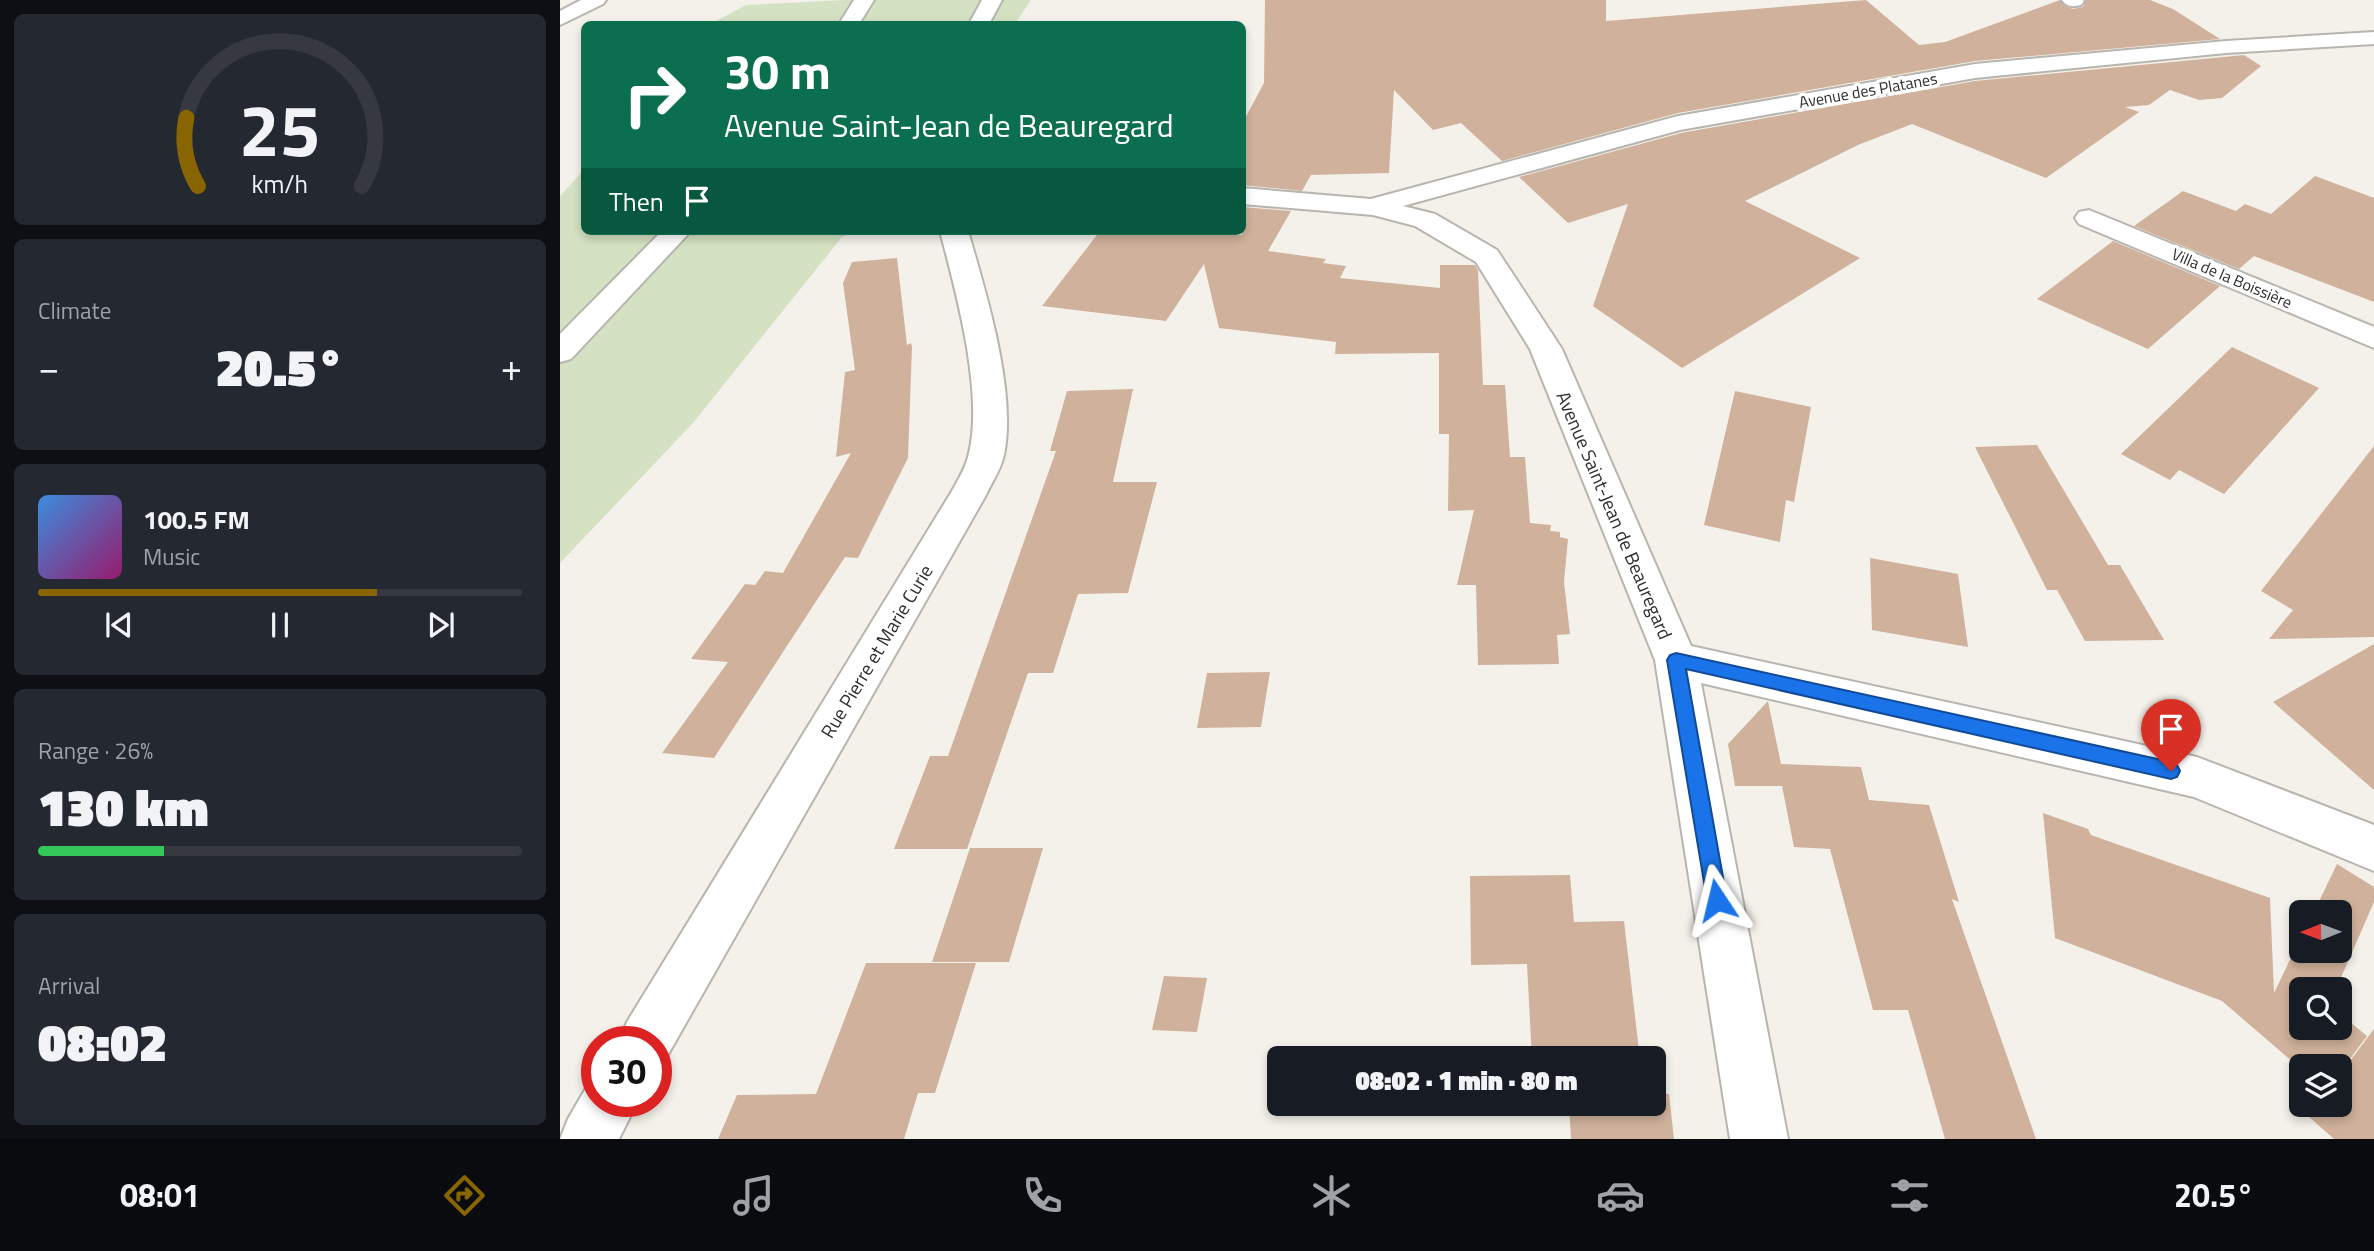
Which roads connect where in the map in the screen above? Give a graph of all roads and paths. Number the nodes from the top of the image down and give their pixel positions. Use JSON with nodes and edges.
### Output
{"nodes":[{"id":1,"x":596,"y":0,"type":"edge"},
{"id":2,"x":864,"y":0,"type":"edge"},
{"id":3,"x":992,"y":0,"type":"edge"},
{"id":4,"x":560,"y":19,"type":"edge"},
{"id":5,"x":851,"y":21,"type":"edge"},
{"id":6,"x":981,"y":21,"type":"edge"},
{"id":7,"x":2374,"y":38,"type":"edge"},
{"id":8,"x":1246,"y":196,"type":"edge"},
{"id":9,"x":1373,"y":207,"type":"junction"},
{"id":10,"x":2089,"y":218,"type":"dead end"},
{"id":11,"x":673,"y":235,"type":"edge"},
{"id":12,"x":955,"y":235,"type":"edge"},
{"id":13,"x":2374,"y":338,"type":"edge"},
{"id":14,"x":560,"y":352,"type":"edge"},
{"id":15,"x":1676,"y":660,"type":"junction"},
{"id":16,"x":2374,"y":848,"type":"edge"},
{"id":17,"x":655,"y":1026,"type":"edge"},
{"id":18,"x":601,"y":1117,"type":"edge"},
{"id":19,"x":588,"y":1139,"type":"edge"},
{"id":20,"x":1759,"y":1139,"type":"edge"}],
"edges":[{"from":1,"to":4,"type":"street"},
{"from":2,"to":5,"type":"street"},
{"from":3,"to":6,"type":"street"},
{"from":7,"to":9,"type":"street","name":"Avenue des Platanes"},
{"from":8,"to":9,"type":"street","name":"Avenue Saint-Jean de Beauregard"},
{"from":9,"to":15,"type":"street","name":"Avenue Saint-Jean de Beauregard"},
{"from":10,"to":13,"type":"street","name":"Villa de la Boissière"},
{"from":11,"to":14,"type":"street"},
{"from":12,"to":17,"type":"street","name":"Rue Pierre et Marie Curie"},
{"from":15,"to":16,"type":"street","name":"Avenue Saint-Jean de Beauregard"},
{"from":15,"to":20,"type":"street"},
{"from":18,"to":19,"type":"street"}]}
